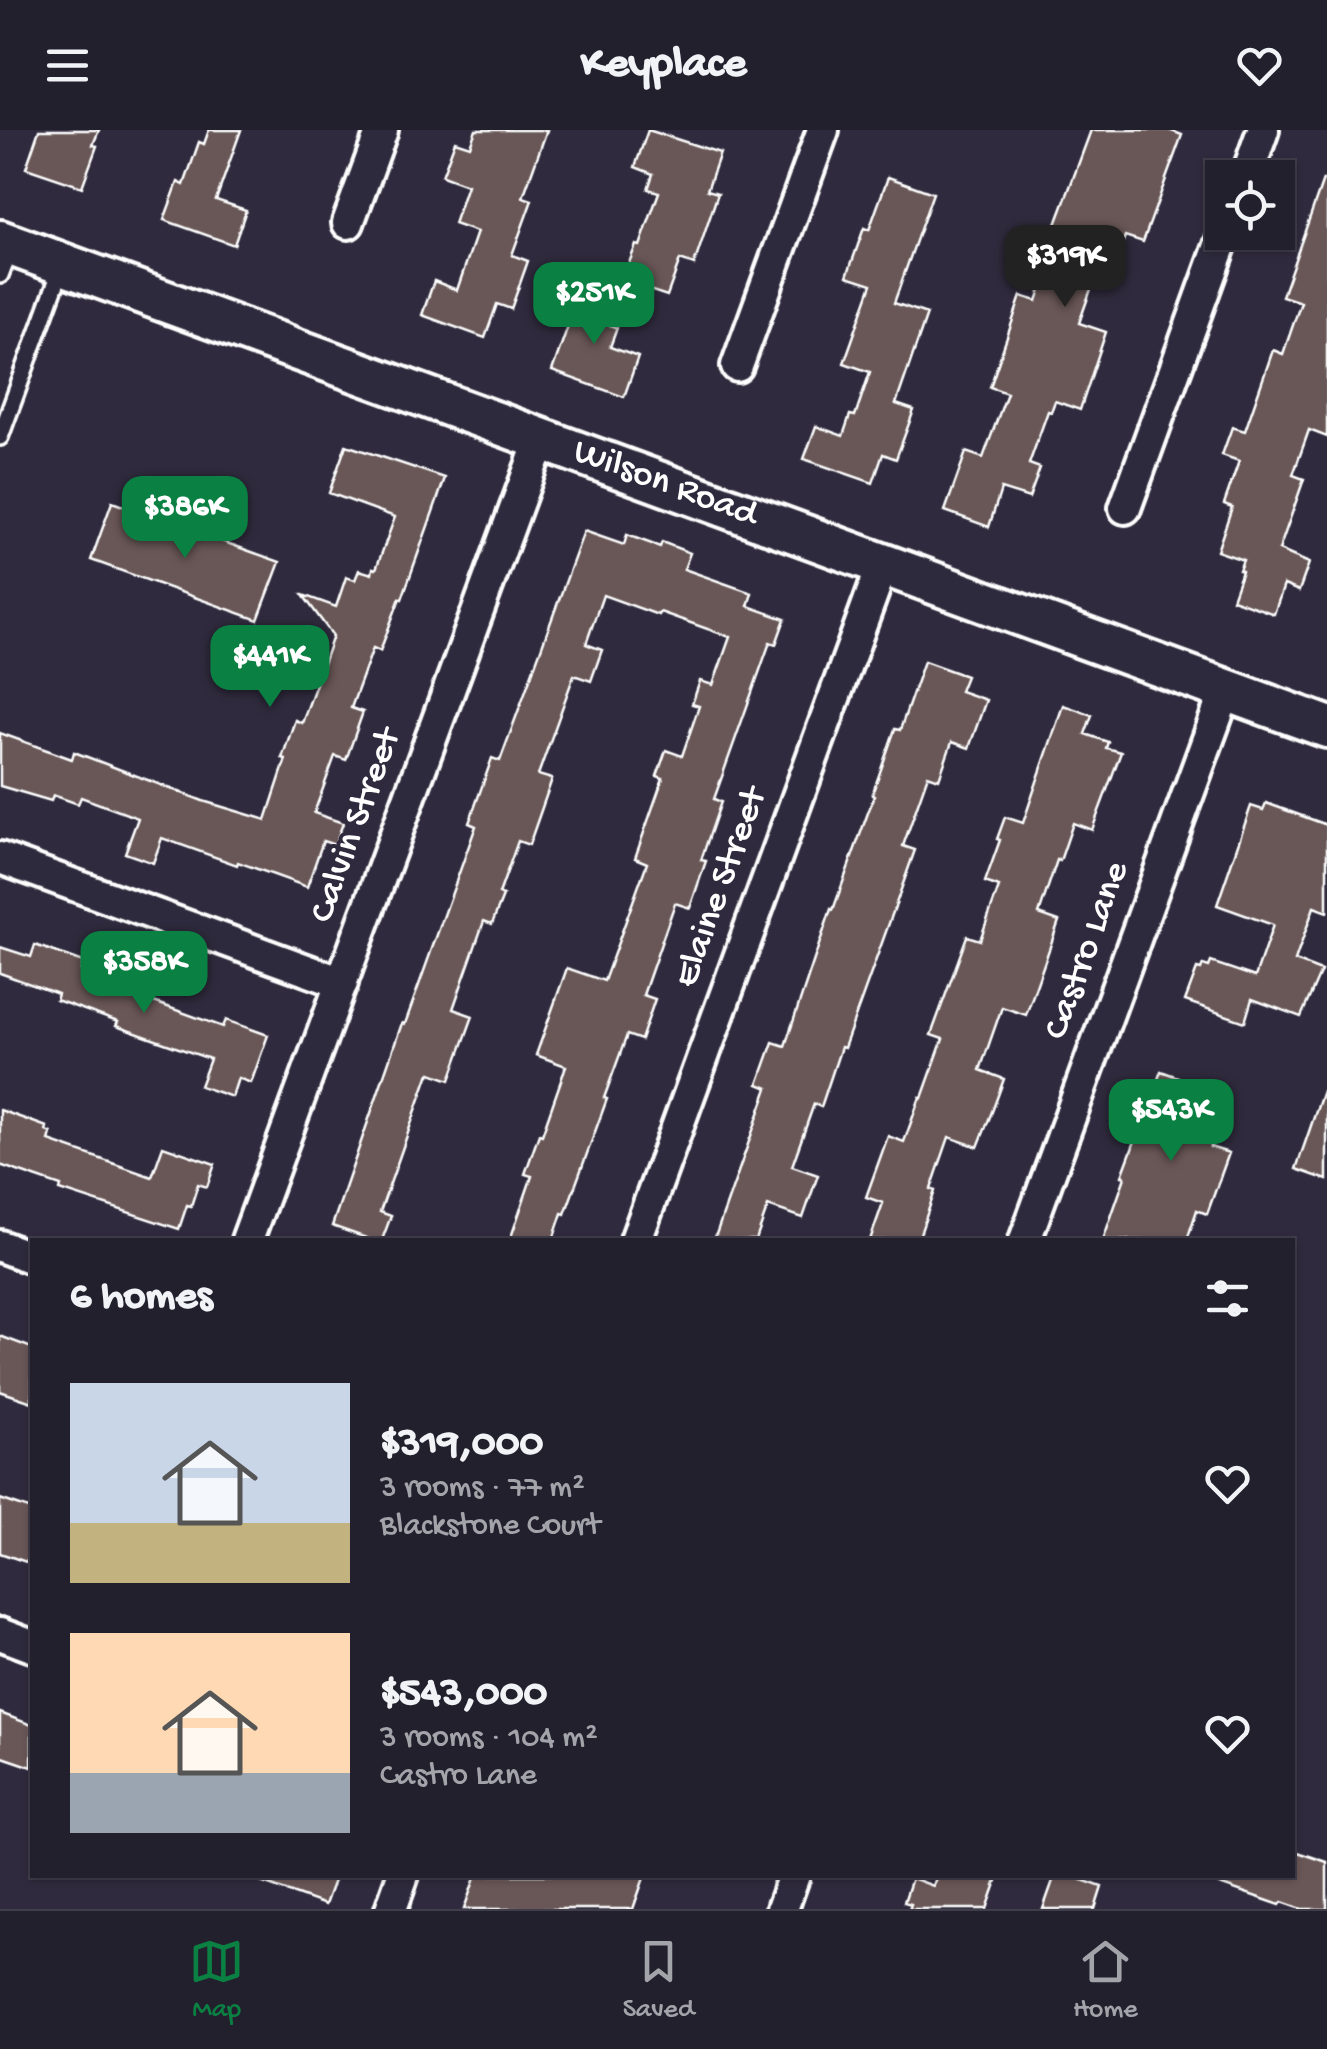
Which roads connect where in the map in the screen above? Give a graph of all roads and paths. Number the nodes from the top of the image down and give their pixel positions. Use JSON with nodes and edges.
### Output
{"nodes":[{"id":1,"x":382,"y":130,"type":"edge"},
{"id":2,"x":822,"y":130,"type":"edge"},
{"id":3,"x":1263,"y":130,"type":"edge"},
{"id":4,"x":1252,"y":160,"type":"edge"},
{"id":5,"x":348,"y":223,"type":"dead end"},
{"id":6,"x":1219,"y":250,"type":"edge"},
{"id":7,"x":4,"y":254,"type":"edge"},
{"id":8,"x":63,"y":264,"type":"junction"},
{"id":9,"x":737,"y":366,"type":"dead end"},
{"id":10,"x":0,"y":437,"type":"edge"},
{"id":11,"x":541,"y":438,"type":"junction"},
{"id":12,"x":1125,"y":508,"type":"dead end"},
{"id":13,"x":884,"y":564,"type":"junction"},
{"id":14,"x":1226,"y":690,"type":"junction"},
{"id":15,"x":1327,"y":726,"type":"edge"},
{"id":16,"x":0,"y":858,"type":"edge"},
{"id":17,"x":342,"y":982,"type":"junction"},
{"id":18,"x":248,"y":1238,"type":"edge"},
{"id":19,"x":637,"y":1238,"type":"edge"},
{"id":20,"x":1027,"y":1238,"type":"edge"},
{"id":21,"x":0,"y":1246,"type":"edge"},
{"id":22,"x":30,"y":1257,"type":"edge"},
{"id":23,"x":0,"y":1634,"type":"edge"},
{"id":24,"x":30,"y":1645,"type":"edge"},
{"id":25,"x":402,"y":1878,"type":"edge"},
{"id":26,"x":793,"y":1878,"type":"edge"},
{"id":27,"x":391,"y":1909,"type":"edge"},
{"id":28,"x":782,"y":1909,"type":"edge"}],
"edges":[{"from":1,"to":5,"type":"street"},
{"from":2,"to":9,"type":"street"},
{"from":3,"to":4,"type":"street"},
{"from":6,"to":12,"type":"street"},
{"from":7,"to":8,"type":"street","name":"Wilson Road"},
{"from":8,"to":10,"type":"lane"},
{"from":8,"to":11,"type":"street","name":"Wilson Road"},
{"from":11,"to":13,"type":"street","name":"Wilson Road"},
{"from":11,"to":17,"type":"street","name":"Calvin Street"},
{"from":13,"to":14,"type":"street","name":"Wilson Road"},
{"from":13,"to":19,"type":"street","name":"Elaine Street"},
{"from":14,"to":15,"type":"street","name":"Wilson Road"},
{"from":14,"to":20,"type":"street","name":"Castro Lane"},
{"from":16,"to":17,"type":"street"},
{"from":17,"to":18,"type":"street","name":"Calvin Street"},
{"from":21,"to":22,"type":"street"},
{"from":23,"to":24,"type":"street"},
{"from":25,"to":27,"type":"street"},
{"from":26,"to":28,"type":"street"}]}
